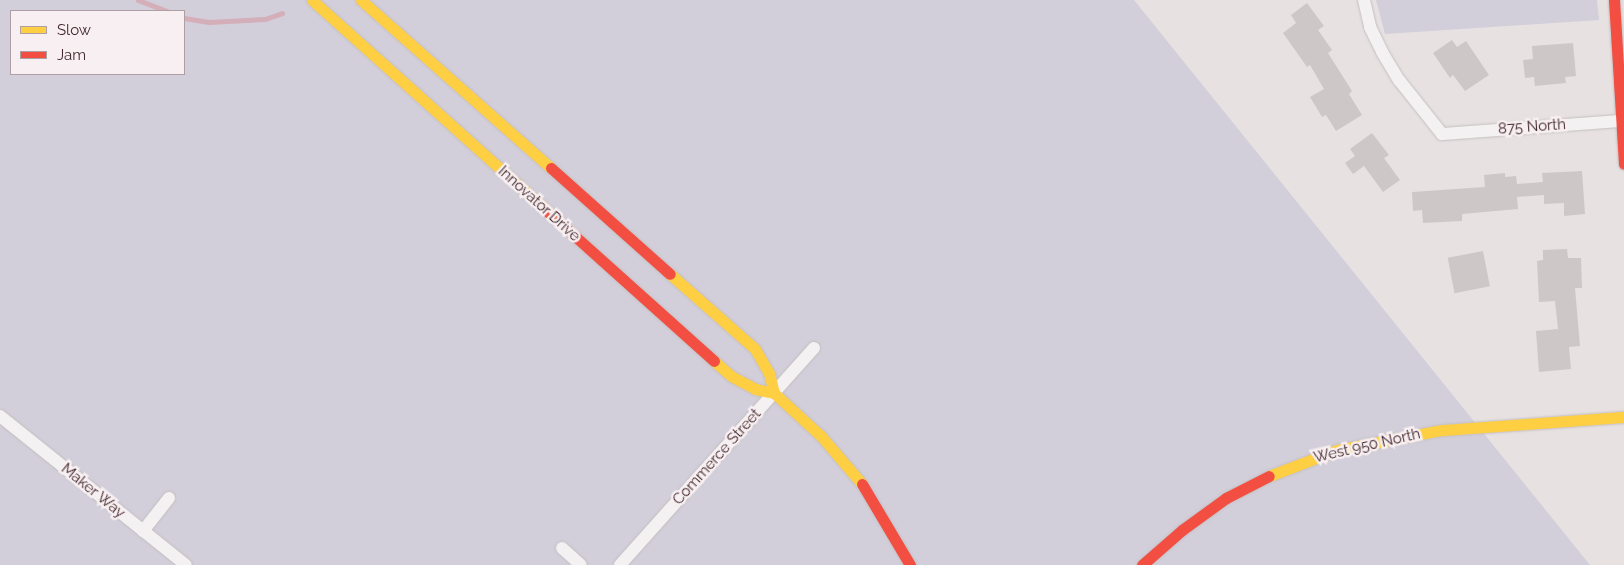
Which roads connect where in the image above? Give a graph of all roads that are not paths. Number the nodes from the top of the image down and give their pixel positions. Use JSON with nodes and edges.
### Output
{"nodes":[{"id":1,"x":312,"y":0,"type":"edge"},
{"id":2,"x":361,"y":0,"type":"edge"},
{"id":3,"x":1364,"y":0,"type":"edge"},
{"id":4,"x":1614,"y":0,"type":"edge"},
{"id":5,"x":1621,"y":121,"type":"junction"},
{"id":6,"x":1624,"y":164,"type":"edge"},
{"id":7,"x":814,"y":348,"type":"dead end"},
{"id":8,"x":774,"y":393,"type":"junction"},
{"id":9,"x":0,"y":416,"type":"edge"},
{"id":10,"x":1624,"y":417,"type":"edge"},
{"id":11,"x":169,"y":498,"type":"dead end"},
{"id":12,"x":143,"y":530,"type":"junction"},
{"id":13,"x":562,"y":548,"type":"dead end"},
{"id":14,"x":186,"y":565,"type":"edge"},
{"id":15,"x":581,"y":565,"type":"edge"},
{"id":16,"x":620,"y":565,"type":"edge"},
{"id":17,"x":910,"y":565,"type":"edge"},
{"id":18,"x":1142,"y":565,"type":"edge"}],
"edges":[{"from":1,"to":8,"type":"main road","name":"Innovator Drive"},
{"from":2,"to":8,"type":"main road"},
{"from":3,"to":5,"type":"street","name":"875 North"},
{"from":4,"to":5,"type":"main road"},
{"from":5,"to":6,"type":"main road"},
{"from":7,"to":8,"type":"street","name":"Commerce Street"},
{"from":8,"to":16,"type":"street","name":"Commerce Street"},
{"from":8,"to":17,"type":"main road","name":"Innovator Drive"},
{"from":9,"to":12,"type":"street","name":"Maker Way"},
{"from":10,"to":18,"type":"main road","name":"West 950 North"},
{"from":11,"to":12,"type":"street"},
{"from":12,"to":14,"type":"street","name":"Maker Way"},
{"from":13,"to":15,"type":"street"}]}
